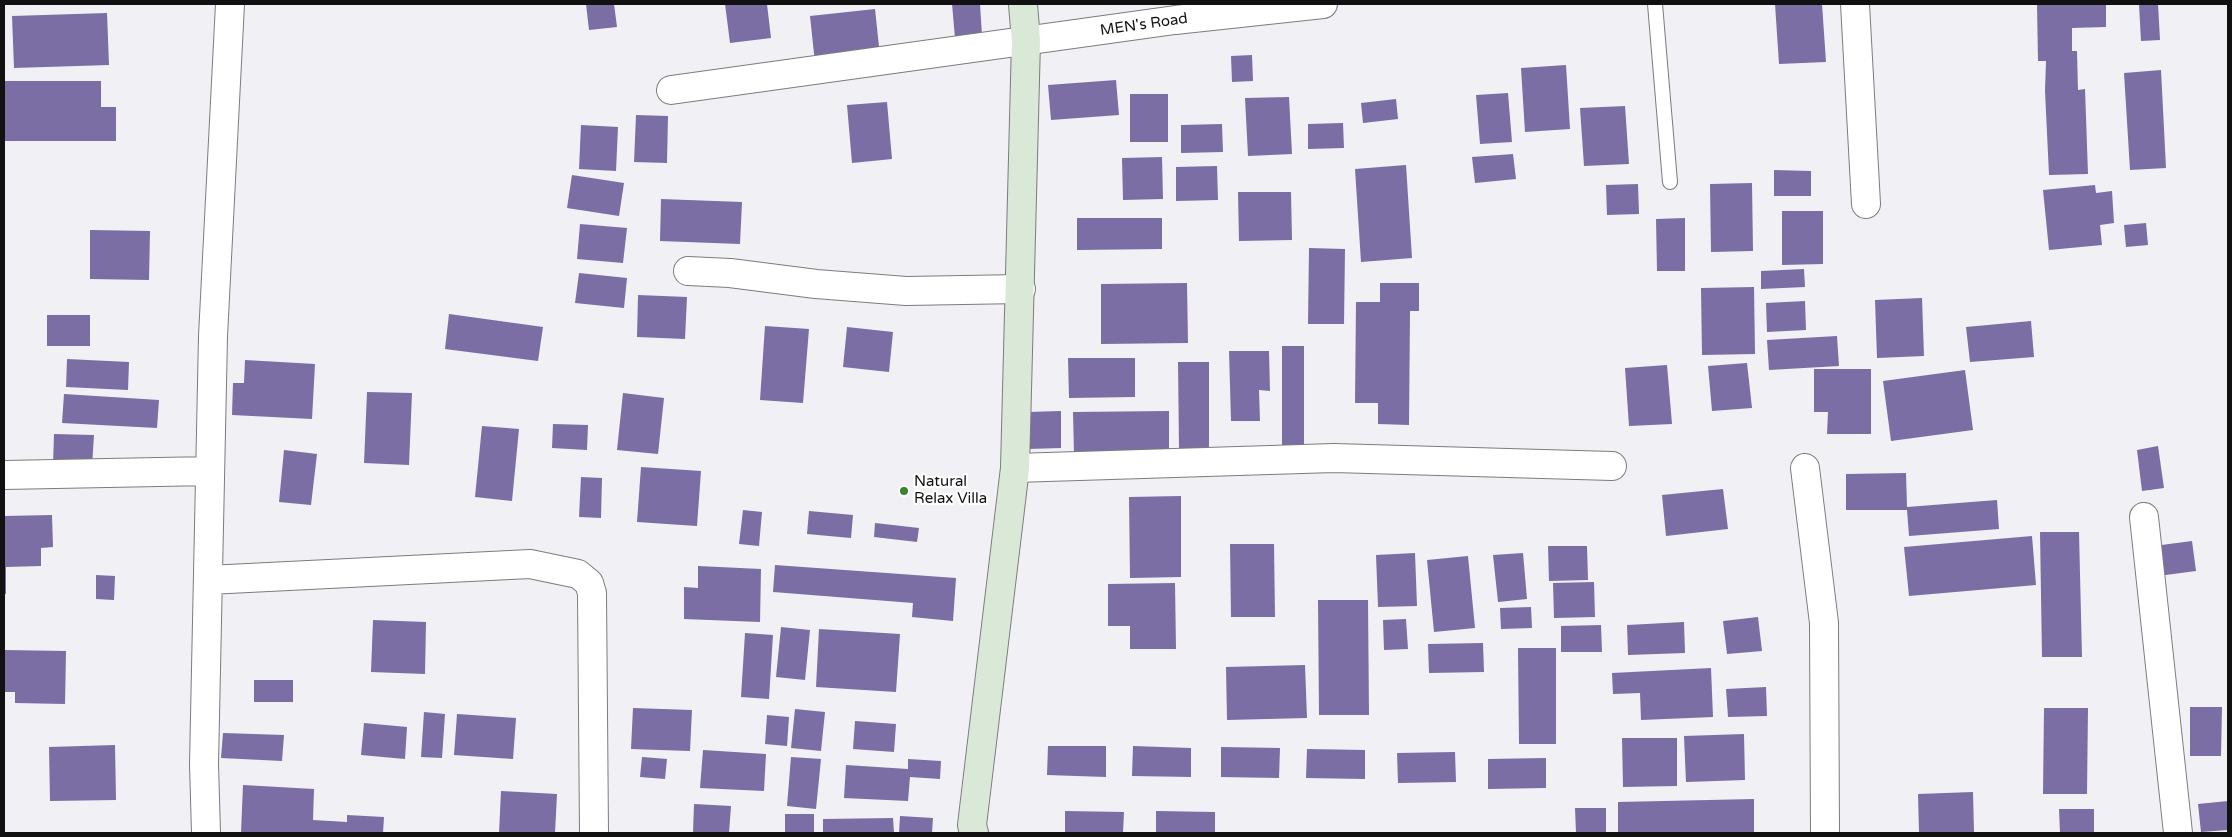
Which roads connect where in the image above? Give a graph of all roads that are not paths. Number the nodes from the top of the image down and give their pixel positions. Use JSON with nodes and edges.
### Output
{"nodes":[{"id":1,"x":230,"y":4,"type":"edge"},
{"id":2,"x":1023,"y":4,"type":"edge"},
{"id":3,"x":1322,"y":4,"type":"edge"},
{"id":4,"x":1655,"y":4,"type":"edge"},
{"id":5,"x":1855,"y":4,"type":"edge"},
{"id":6,"x":1026,"y":41,"type":"junction"},
{"id":7,"x":671,"y":90,"type":"dead end"},
{"id":8,"x":1670,"y":182,"type":"dead end"},
{"id":9,"x":1866,"y":204,"type":"dead end"},
{"id":10,"x":688,"y":271,"type":"dead end"},
{"id":11,"x":1020,"y":289,"type":"junction"},
{"id":12,"x":1612,"y":466,"type":"dead end"},
{"id":13,"x":1015,"y":468,"type":"junction"},
{"id":14,"x":1805,"y":468,"type":"dead end"},
{"id":15,"x":210,"y":471,"type":"junction"},
{"id":16,"x":4,"y":475,"type":"edge"},
{"id":17,"x":2144,"y":517,"type":"dead end"},
{"id":18,"x":208,"y":580,"type":"junction"},
{"id":19,"x":206,"y":833,"type":"edge"},
{"id":20,"x":594,"y":833,"type":"edge"},
{"id":21,"x":974,"y":833,"type":"edge"},
{"id":22,"x":1825,"y":833,"type":"edge"},
{"id":23,"x":2178,"y":833,"type":"edge"}],
"edges":[{"from":1,"to":15,"type":"street"},
{"from":2,"to":6,"type":"street"},
{"from":3,"to":6,"type":"street","name":"MEN's Road"},
{"from":4,"to":8,"type":"lane"},
{"from":5,"to":9,"type":"street"},
{"from":6,"to":7,"type":"street","name":"MEN's Road"},
{"from":6,"to":11,"type":"street"},
{"from":10,"to":11,"type":"street"},
{"from":11,"to":13,"type":"street"},
{"from":12,"to":13,"type":"street"},
{"from":13,"to":21,"type":"street"},
{"from":14,"to":22,"type":"street"},
{"from":15,"to":16,"type":"street"},
{"from":15,"to":18,"type":"street"},
{"from":17,"to":23,"type":"street"},
{"from":18,"to":19,"type":"street"},
{"from":18,"to":20,"type":"street"}]}
